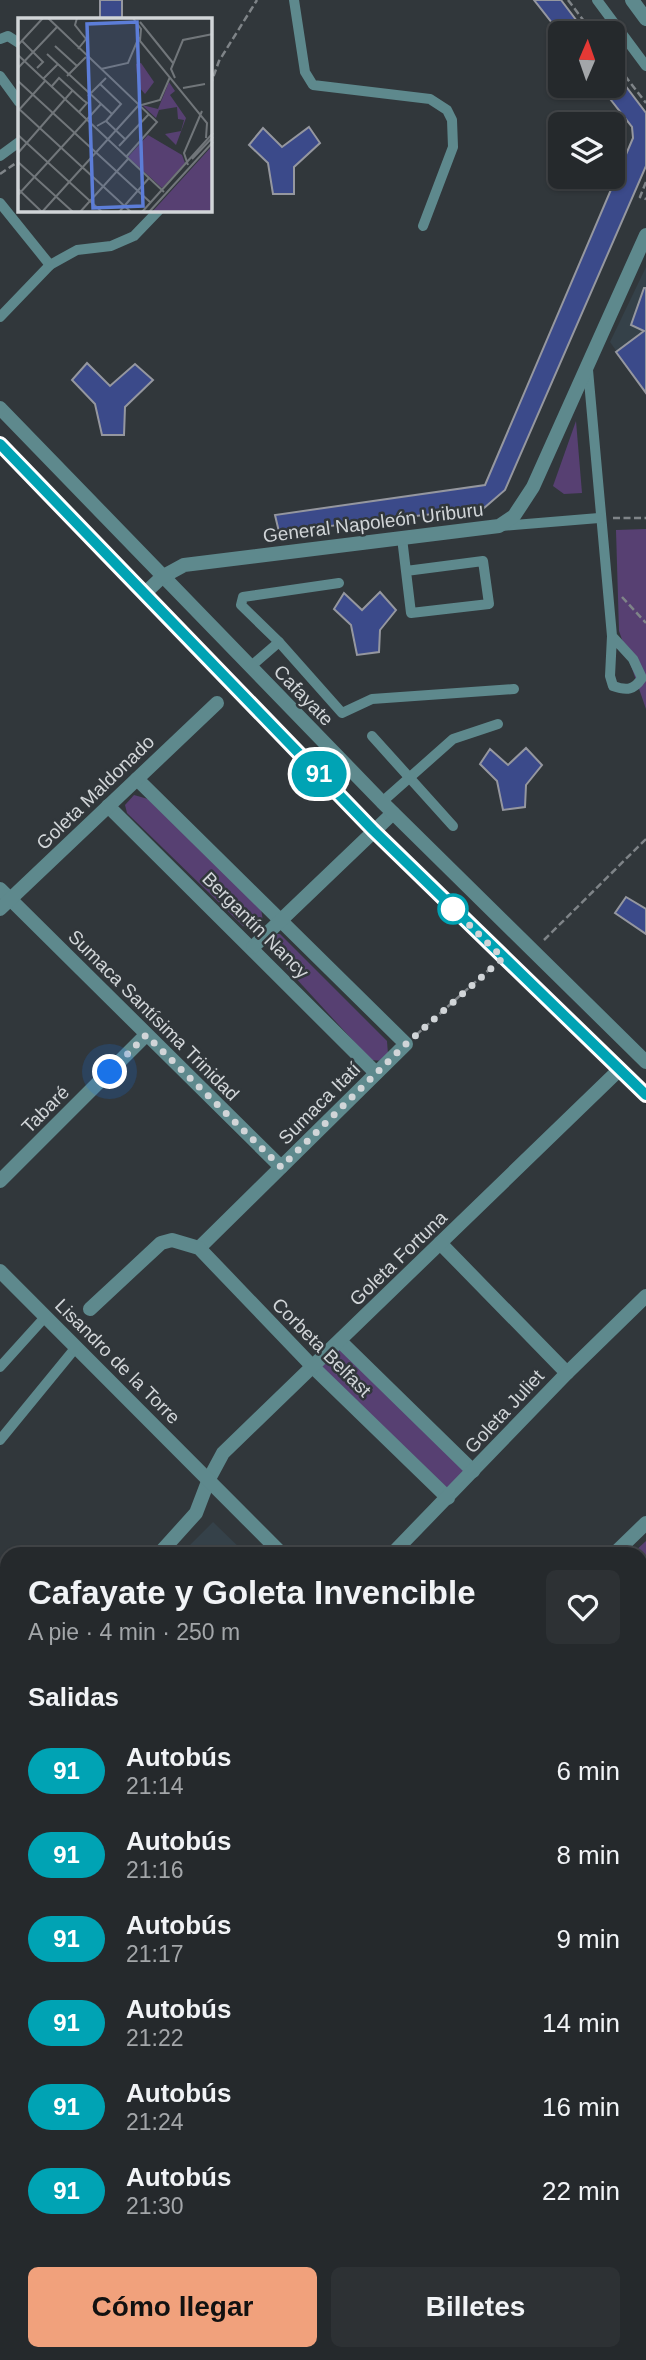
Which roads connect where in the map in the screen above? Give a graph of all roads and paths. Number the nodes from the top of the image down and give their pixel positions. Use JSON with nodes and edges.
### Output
{"nodes":[{"id":1,"x":257,"y":0,"type":"edge"},
{"id":2,"x":294,"y":0,"type":"edge"},
{"id":3,"x":568,"y":0,"type":"edge"},
{"id":4,"x":597,"y":0,"type":"edge"},
{"id":5,"x":632,"y":0,"type":"edge"},
{"id":6,"x":646,"y":19,"type":"edge"},
{"id":7,"x":584,"y":21,"type":"edge"},
{"id":8,"x":0,"y":39,"type":"edge"},
{"id":9,"x":18,"y":42,"type":"edge"},
{"id":10,"x":646,"y":66,"type":"edge"},
{"id":11,"x":0,"y":76,"type":"edge"},
{"id":12,"x":625,"y":76,"type":"edge"},
{"id":13,"x":212,"y":80,"type":"edge"},
{"id":14,"x":18,"y":101,"type":"edge"},
{"id":15,"x":646,"y":103,"type":"edge"},
{"id":16,"x":18,"y":142,"type":"edge"},
{"id":17,"x":2,"y":150,"type":"edge"},
{"id":18,"x":18,"y":162,"type":"edge"},
{"id":19,"x":0,"y":174,"type":"edge"},
{"id":20,"x":646,"y":182,"type":"edge"},
{"id":21,"x":646,"y":199,"type":"edge"},
{"id":22,"x":0,"y":203,"type":"edge"},
{"id":23,"x":157,"y":212,"type":"edge"},
{"id":24,"x":423,"y":226,"type":"dead end"},
{"id":25,"x":646,"y":236,"type":"edge"},
{"id":26,"x":50,"y":265,"type":"junction"},
{"id":27,"x":0,"y":317,"type":"edge"},
{"id":28,"x":587,"y":364,"type":"junction"},
{"id":29,"x":0,"y":408,"type":"edge"},
{"id":30,"x":0,"y":444,"type":"edge"},
{"id":31,"x":599,"y":517,"type":"junction"},
{"id":32,"x":646,"y":518,"type":"edge"},
{"id":33,"x":499,"y":526,"type":"junction"},
{"id":34,"x":402,"y":538,"type":"junction"},
{"id":35,"x":406,"y":571,"type":"junction"},
{"id":36,"x":162,"y":577,"type":"junction"},
{"id":37,"x":606,"y":579,"type":"junction"},
{"id":38,"x":339,"y":583,"type":"dead end"},
{"id":39,"x":144,"y":594,"type":"junction"},
{"id":40,"x":646,"y":623,"type":"edge"},
{"id":41,"x":612,"y":636,"type":"junction"},
{"id":42,"x":279,"y":642,"type":"junction"},
{"id":43,"x":250,"y":667,"type":"junction"},
{"id":44,"x":514,"y":689,"type":"dead end"},
{"id":45,"x":217,"y":703,"type":"dead end"},
{"id":46,"x":498,"y":724,"type":"dead end"},
{"id":47,"x":372,"y":736,"type":"dead end"},
{"id":48,"x":410,"y":778,"type":"junction"},
{"id":49,"x":137,"y":779,"type":"junction"},
{"id":50,"x":382,"y":802,"type":"junction"},
{"id":51,"x":108,"y":806,"type":"junction"},
{"id":52,"x":393,"y":813,"type":"junction"},
{"id":53,"x":453,"y":826,"type":"dead end"},
{"id":54,"x":373,"y":830,"type":"junction"},
{"id":55,"x":646,"y":839,"type":"edge"},
{"id":56,"x":3,"y":899,"type":"edge"},
{"id":57,"x":281,"y":920,"type":"junction"},
{"id":58,"x":253,"y":947,"type":"junction"},
{"id":59,"x":531,"y":952,"type":"junction"},
{"id":60,"x":503,"y":958,"type":"junction"},
{"id":61,"x":146,"y":1035,"type":"junction"},
{"id":62,"x":406,"y":1044,"type":"junction"},
{"id":63,"x":643,"y":1057,"type":"edge"},
{"id":64,"x":620,"y":1069,"type":"junction"},
{"id":65,"x":376,"y":1073,"type":"junction"},
{"id":66,"x":646,"y":1095,"type":"edge"},
{"id":67,"x":281,"y":1167,"type":"junction"},
{"id":68,"x":0,"y":1181,"type":"edge"},
{"id":69,"x":440,"y":1243,"type":"junction"},
{"id":70,"x":199,"y":1248,"type":"junction"},
{"id":71,"x":0,"y":1271,"type":"edge"},
{"id":72,"x":646,"y":1296,"type":"edge"},
{"id":73,"x":90,"y":1308,"type":"dead end"},
{"id":74,"x":46,"y":1315,"type":"junction"},
{"id":75,"x":340,"y":1341,"type":"junction"},
{"id":76,"x":77,"y":1346,"type":"junction"},
{"id":77,"x":0,"y":1367,"type":"edge"},
{"id":78,"x":313,"y":1367,"type":"junction"},
{"id":79,"x":567,"y":1373,"type":"junction"},
{"id":80,"x":0,"y":1440,"type":"edge"},
{"id":81,"x":473,"y":1471,"type":"junction"},
{"id":82,"x":209,"y":1479,"type":"junction"},
{"id":83,"x":448,"y":1498,"type":"junction"},
{"id":84,"x":646,"y":1523,"type":"edge"},
{"id":85,"x":165,"y":1547,"type":"edge"},
{"id":86,"x":275,"y":1547,"type":"edge"},
{"id":87,"x":399,"y":1547,"type":"edge"},
{"id":88,"x":621,"y":1547,"type":"edge"}],
"edges":[{"from":1,"to":13,"type":"path"},
{"from":2,"to":24,"type":"lane"},
{"from":3,"to":7,"type":"path"},
{"from":4,"to":10,"type":"lane"},
{"from":5,"to":6,"type":"street"},
{"from":8,"to":9,"type":"lane"},
{"from":11,"to":14,"type":"lane"},
{"from":12,"to":15,"type":"path"},
{"from":16,"to":17,"type":"lane"},
{"from":18,"to":19,"type":"path"},
{"from":20,"to":21,"type":"path"},
{"from":22,"to":26,"type":"lane"},
{"from":23,"to":26,"type":"lane"},
{"from":25,"to":28,"type":"street","name":"General Napoleón Uriburu"},
{"from":26,"to":27,"type":"lane"},
{"from":28,"to":31,"type":"lane"},
{"from":28,"to":33,"type":"street","name":"General Napoleón Uriburu"},
{"from":29,"to":36,"type":"street","name":"Cafayate"},
{"from":30,"to":39,"type":"street"},
{"from":31,"to":32,"type":"path"},
{"from":31,"to":33,"type":"lane"},
{"from":31,"to":37,"type":"lane"},
{"from":33,"to":34,"type":"street","name":"General Napoleón Uriburu"},
{"from":34,"to":35,"type":"lane"},
{"from":34,"to":36,"type":"street","name":"General Napoleón Uriburu"},
{"from":35,"to":35,"type":"lane"},
{"from":36,"to":39,"type":"street","name":"General Napoleón Uriburu"},
{"from":36,"to":43,"type":"street","name":"Cafayate"},
{"from":37,"to":40,"type":"path"},
{"from":37,"to":41,"type":"lane"},
{"from":38,"to":42,"type":"lane"},
{"from":39,"to":54,"type":"street"},
{"from":41,"to":41,"type":"lane"},
{"from":42,"to":43,"type":"lane"},
{"from":42,"to":44,"type":"lane"},
{"from":43,"to":50,"type":"street","name":"Cafayate"},
{"from":45,"to":49,"type":"street","name":"Goleta Maldonado"},
{"from":46,"to":48,"type":"lane"},
{"from":47,"to":48,"type":"lane"},
{"from":48,"to":50,"type":"lane"},
{"from":48,"to":53,"type":"lane"},
{"from":49,"to":51,"type":"street","name":"Goleta Maldonado"},
{"from":49,"to":57,"type":"street","name":"Bergantín Nancy"},
{"from":50,"to":52,"type":"street","name":"Cafayate"},
{"from":51,"to":56,"type":"street","name":"Goleta Maldonado"},
{"from":51,"to":58,"type":"street","name":"Bergantín Nancy"},
{"from":52,"to":54,"type":"street"},
{"from":52,"to":59,"type":"street","name":"Cafayate"},
{"from":54,"to":57,"type":"street"},
{"from":54,"to":60,"type":"street"},
{"from":55,"to":59,"type":"path"},
{"from":56,"to":61,"type":"street","name":"Sumaca Santísima Trinidad"},
{"from":57,"to":58,"type":"street"},
{"from":57,"to":62,"type":"street","name":"Bergantín Nancy"},
{"from":58,"to":65,"type":"street","name":"Bergantín Nancy"},
{"from":59,"to":63,"type":"street","name":"Cafayate"},
{"from":60,"to":62,"type":"path"},
{"from":60,"to":64,"type":"street"},
{"from":61,"to":67,"type":"street","name":"Sumaca Santísima Trinidad"},
{"from":61,"to":68,"type":"street","name":"Tabaré"},
{"from":62,"to":65,"type":"street","name":"Sumaca Itatí"},
{"from":63,"to":64,"type":"street","name":"Goleta Fortuna"},
{"from":64,"to":66,"type":"street"},
{"from":64,"to":69,"type":"street","name":"Goleta Fortuna"},
{"from":65,"to":67,"type":"street","name":"Sumaca Itatí"},
{"from":67,"to":70,"type":"street","name":"Sumaca Itatí"},
{"from":69,"to":75,"type":"street","name":"Goleta Fortuna"},
{"from":69,"to":79,"type":"street"},
{"from":70,"to":73,"type":"street"},
{"from":70,"to":78,"type":"street","name":"Corbeta Belfast"},
{"from":71,"to":74,"type":"street","name":"Lisandro de la Torre"},
{"from":72,"to":79,"type":"street","name":"Goleta Juliet"},
{"from":74,"to":76,"type":"street","name":"Lisandro de la Torre"},
{"from":74,"to":77,"type":"lane"},
{"from":75,"to":78,"type":"street","name":"Goleta Fortuna"},
{"from":75,"to":81,"type":"street","name":"Corbeta Belfast"},
{"from":76,"to":80,"type":"lane"},
{"from":76,"to":82,"type":"street","name":"Lisandro de la Torre"},
{"from":78,"to":82,"type":"street","name":"Goleta Fortuna"},
{"from":78,"to":83,"type":"street","name":"Corbeta Belfast"},
{"from":79,"to":81,"type":"street","name":"Goleta Juliet"},
{"from":81,"to":83,"type":"street","name":"Goleta Juliet"},
{"from":82,"to":85,"type":"street","name":"Goleta Fortuna"},
{"from":82,"to":86,"type":"street","name":"Lisandro de la Torre"},
{"from":83,"to":87,"type":"street","name":"Goleta Juliet"},
{"from":84,"to":88,"type":"street"}]}
